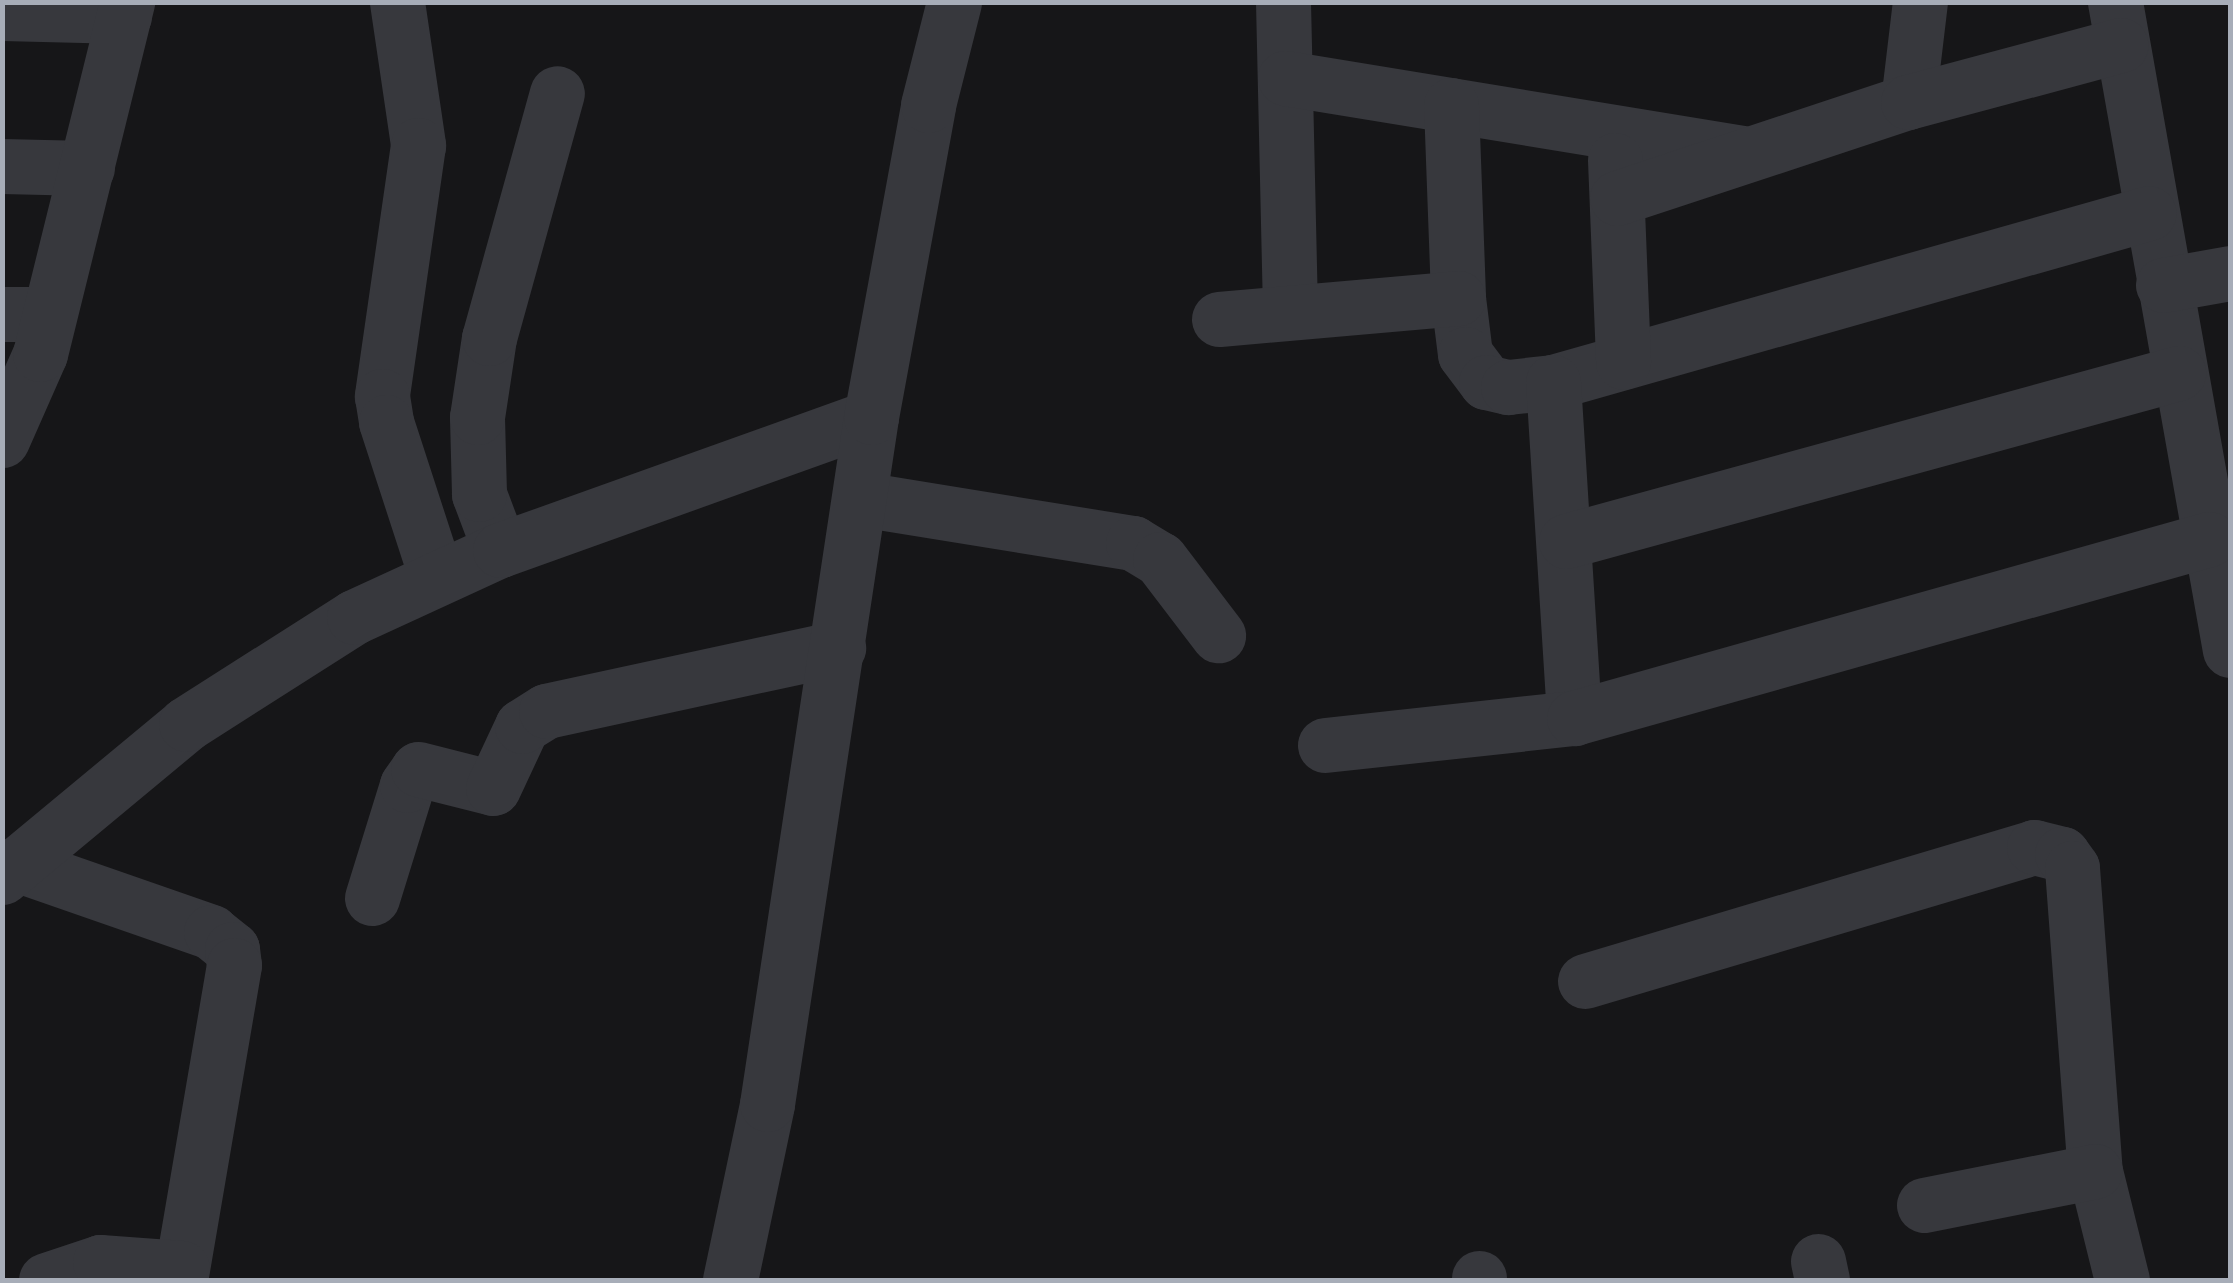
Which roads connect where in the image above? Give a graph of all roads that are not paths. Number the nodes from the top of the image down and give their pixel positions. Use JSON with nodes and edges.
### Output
{"nodes":[{"id":1,"x":397,"y":2,"type":"edge"},
{"id":2,"x":954,"y":2,"type":"edge"},
{"id":3,"x":1283,"y":2,"type":"edge"},
{"id":4,"x":1920,"y":2,"type":"edge"},
{"id":5,"x":126,"y":10,"type":"edge"},
{"id":6,"x":2,"y":14,"type":"edge"},
{"id":7,"x":2118,"y":24,"type":"edge"},
{"id":8,"x":1285,"y":78,"type":"junction"},
{"id":9,"x":557,"y":93,"type":"dead end"},
{"id":10,"x":1908,"y":102,"type":"junction"},
{"id":11,"x":1451,"y":105,"type":"junction"},
{"id":12,"x":1614,"y":132,"type":"junction"},
{"id":13,"x":1750,"y":154,"type":"junction"},
{"id":14,"x":2,"y":166,"type":"edge"},
{"id":15,"x":86,"y":168,"type":"junction"},
{"id":16,"x":1618,"y":198,"type":"junction"},
{"id":17,"x":2150,"y":213,"type":"junction"},
{"id":18,"x":2230,"y":274,"type":"edge"},
{"id":19,"x":2163,"y":285,"type":"junction"},
{"id":20,"x":1458,"y":298,"type":"junction"},
{"id":21,"x":1290,"y":312,"type":"junction"},
{"id":22,"x":26,"y":314,"type":"edge"},
{"id":23,"x":1219,"y":319,"type":"dead end"},
{"id":24,"x":1623,"y":362,"type":"junction"},
{"id":25,"x":2178,"y":374,"type":"junction"},
{"id":26,"x":1553,"y":382,"type":"junction"},
{"id":27,"x":872,"y":418,"type":"junction"},
{"id":28,"x":2,"y":440,"type":"edge"},
{"id":29,"x":862,"y":499,"type":"junction"},
{"id":30,"x":2209,"y":540,"type":"junction"},
{"id":31,"x":1566,"y":541,"type":"junction"},
{"id":32,"x":500,"y":550,"type":"junction"},
{"id":33,"x":436,"y":576,"type":"junction"},
{"id":34,"x":1218,"y":635,"type":"dead end"},
{"id":35,"x":838,"y":648,"type":"junction"},
{"id":36,"x":2230,"y":650,"type":"edge"},
{"id":37,"x":1574,"y":718,"type":"junction"},
{"id":38,"x":1325,"y":745,"type":"dead end"},
{"id":39,"x":9,"y":871,"type":"edge"},
{"id":40,"x":372,"y":898,"type":"dead end"},
{"id":41,"x":1585,"y":981,"type":"dead end"},
{"id":42,"x":2096,"y":1171,"type":"junction"},
{"id":43,"x":1924,"y":1205,"type":"dead end"},
{"id":44,"x":181,"y":1274,"type":"edge"},
{"id":45,"x":46,"y":1280,"type":"edge"},
{"id":46,"x":730,"y":1280,"type":"edge"},
{"id":47,"x":2122,"y":1280,"type":"edge"}],
"edges":[{"from":1,"to":33,"type":"street"},
{"from":2,"to":27,"type":"street"},
{"from":3,"to":8,"type":"street"},
{"from":4,"to":10,"type":"street"},
{"from":5,"to":6,"type":"street"},
{"from":5,"to":15,"type":"street"},
{"from":7,"to":10,"type":"street"},
{"from":7,"to":17,"type":"street"},
{"from":8,"to":11,"type":"street"},
{"from":8,"to":21,"type":"street"},
{"from":9,"to":32,"type":"street"},
{"from":10,"to":13,"type":"street"},
{"from":11,"to":12,"type":"street"},
{"from":11,"to":20,"type":"street"},
{"from":12,"to":13,"type":"street"},
{"from":12,"to":16,"type":"street"},
{"from":13,"to":16,"type":"street"},
{"from":14,"to":15,"type":"street"},
{"from":15,"to":22,"type":"street"},
{"from":16,"to":24,"type":"street"},
{"from":17,"to":19,"type":"street"},
{"from":17,"to":24,"type":"street"},
{"from":18,"to":19,"type":"street"},
{"from":19,"to":25,"type":"street"},
{"from":20,"to":21,"type":"street"},
{"from":20,"to":26,"type":"street"},
{"from":21,"to":23,"type":"street"},
{"from":22,"to":28,"type":"street"},
{"from":24,"to":26,"type":"street"},
{"from":25,"to":30,"type":"street"},
{"from":25,"to":31,"type":"street"},
{"from":26,"to":31,"type":"street"},
{"from":27,"to":29,"type":"street"},
{"from":27,"to":32,"type":"street"},
{"from":29,"to":34,"type":"street"},
{"from":29,"to":35,"type":"street"},
{"from":30,"to":36,"type":"street"},
{"from":30,"to":37,"type":"street"},
{"from":31,"to":37,"type":"street"},
{"from":32,"to":33,"type":"street"},
{"from":33,"to":39,"type":"street"},
{"from":35,"to":40,"type":"street"},
{"from":35,"to":46,"type":"street"},
{"from":37,"to":38,"type":"street"},
{"from":39,"to":44,"type":"street"},
{"from":41,"to":42,"type":"street"},
{"from":42,"to":43,"type":"street"},
{"from":42,"to":47,"type":"street"},
{"from":44,"to":45,"type":"street"}]}
